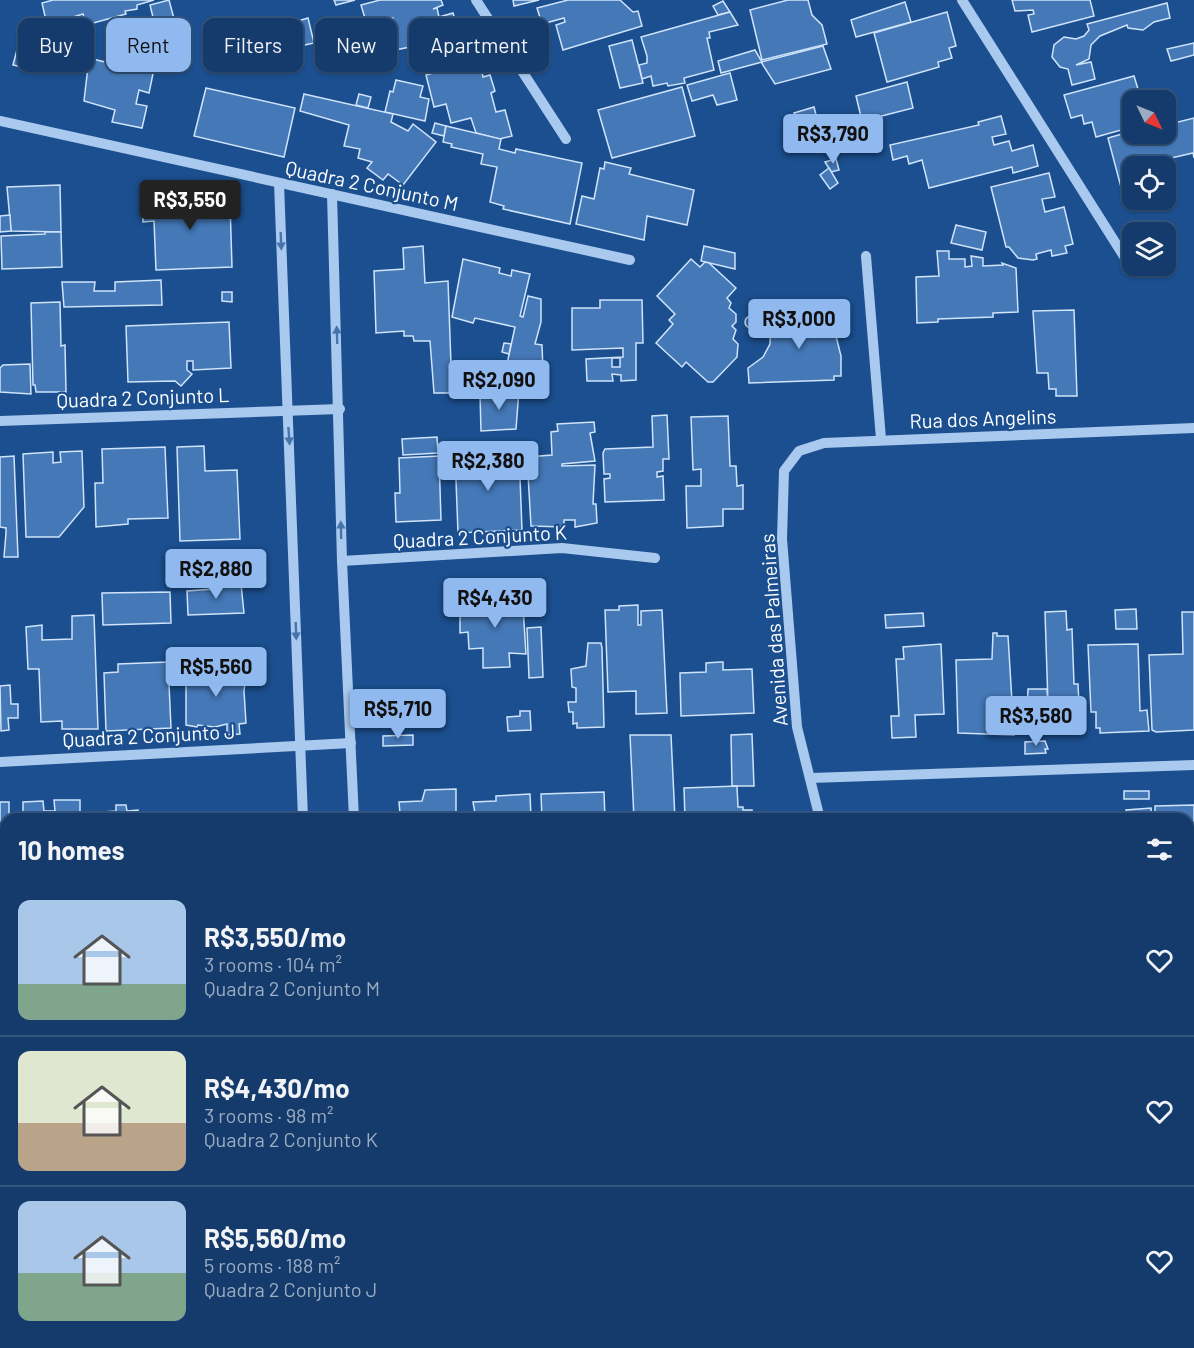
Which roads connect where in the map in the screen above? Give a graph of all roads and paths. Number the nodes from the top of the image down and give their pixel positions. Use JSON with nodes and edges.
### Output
{"nodes":[{"id":1,"x":476,"y":0,"type":"edge"},
{"id":2,"x":962,"y":0,"type":"edge"},
{"id":3,"x":0,"y":121,"type":"edge"},
{"id":4,"x":566,"y":139,"type":"dead end"},
{"id":5,"x":279,"y":183,"type":"junction"},
{"id":6,"x":333,"y":194,"type":"junction"},
{"id":7,"x":1122,"y":252,"type":"edge"},
{"id":8,"x":866,"y":256,"type":"dead end"},
{"id":9,"x":630,"y":260,"type":"dead end"},
{"id":10,"x":288,"y":409,"type":"junction"},
{"id":11,"x":340,"y":409,"type":"junction"},
{"id":12,"x":0,"y":422,"type":"edge"},
{"id":13,"x":1194,"y":428,"type":"edge"},
{"id":14,"x":881,"y":439,"type":"junction"},
{"id":15,"x":784,"y":471,"type":"joint"},
{"id":16,"x":655,"y":558,"type":"dead end"},
{"id":17,"x":342,"y":561,"type":"junction"},
{"id":18,"x":351,"y":742,"type":"junction"},
{"id":19,"x":300,"y":744,"type":"junction"},
{"id":20,"x":0,"y":762,"type":"edge"},
{"id":21,"x":1194,"y":765,"type":"edge"},
{"id":22,"x":811,"y":778,"type":"junction"},
{"id":23,"x":303,"y":813,"type":"edge"},
{"id":24,"x":354,"y":813,"type":"edge"},
{"id":25,"x":819,"y":813,"type":"edge"}],
"edges":[{"from":1,"to":4,"type":"street"},
{"from":2,"to":7,"type":"street"},
{"from":3,"to":5,"type":"street","name":"Quadra 2 Conjunto M"},
{"from":5,"to":6,"type":"street","name":"Quadra 2 Conjunto M"},
{"from":5,"to":10,"type":"street","one_way":true},
{"from":6,"to":9,"type":"street","name":"Quadra 2 Conjunto M"},
{"from":11,"to":6,"type":"street","one_way":true},
{"from":8,"to":14,"type":"street"},
{"from":10,"to":11,"type":"street","name":"Quadra 2 Conjunto L"},
{"from":10,"to":12,"type":"street","name":"Quadra 2 Conjunto L"},
{"from":10,"to":19,"type":"street","one_way":true},
{"from":17,"to":11,"type":"street","one_way":true},
{"from":13,"to":14,"type":"street","name":"Rua dos Angelins"},
{"from":14,"to":15,"type":"street","name":"Rua dos Angelins"},
{"from":15,"to":22,"type":"street","name":"Avenida das Palmeiras"},
{"from":16,"to":17,"type":"street","name":"Quadra 2 Conjunto K"},
{"from":17,"to":18,"type":"street"},
{"from":18,"to":19,"type":"street","name":"Quadra 2 Conjunto J"},
{"from":18,"to":24,"type":"street"},
{"from":19,"to":20,"type":"street","name":"Quadra 2 Conjunto J"},
{"from":19,"to":23,"type":"street"},
{"from":21,"to":22,"type":"street"},
{"from":22,"to":25,"type":"street","name":"Avenida das Palmeiras"}]}
